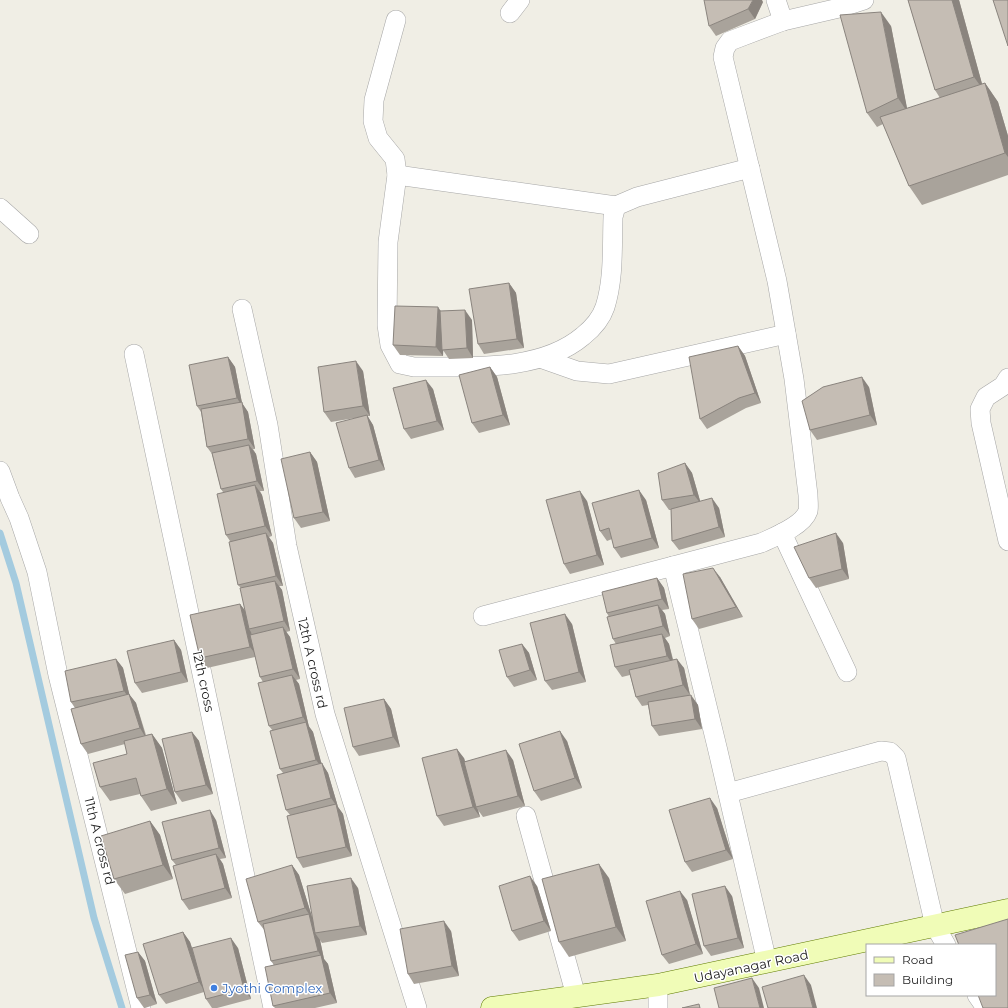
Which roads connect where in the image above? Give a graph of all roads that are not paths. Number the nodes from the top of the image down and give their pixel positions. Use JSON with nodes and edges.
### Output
{"nodes":[{"id":1,"x":776,"y":0,"type":"edge"},
{"id":2,"x":864,"y":0,"type":"edge"},
{"id":3,"x":396,"y":20,"type":"dead end"},
{"id":4,"x":783,"y":21,"type":"junction"},
{"id":5,"x":750,"y":168,"type":"junction"},
{"id":6,"x":397,"y":175,"type":"junction"},
{"id":7,"x":616,"y":206,"type":"junction"},
{"id":8,"x":0,"y":208,"type":"edge"},
{"id":9,"x":29,"y":234,"type":"dead end"},
{"id":10,"x":242,"y":309,"type":"dead end"},
{"id":11,"x":786,"y":334,"type":"junction"},
{"id":12,"x":134,"y":354,"type":"dead end"},
{"id":13,"x":543,"y":359,"type":"junction"},
{"id":14,"x":1008,"y":378,"type":"edge"},
{"id":15,"x":0,"y":471,"type":"edge"},
{"id":16,"x":782,"y":533,"type":"junction"},
{"id":17,"x":1008,"y":541,"type":"edge"},
{"id":18,"x":673,"y":566,"type":"junction"},
{"id":19,"x":483,"y":616,"type":"dead end"},
{"id":20,"x":847,"y":672,"type":"dead end"},
{"id":21,"x":728,"y":792,"type":"junction"},
{"id":22,"x":526,"y":816,"type":"dead end"},
{"id":23,"x":1008,"y":910,"type":"edge"},
{"id":24,"x":935,"y":926,"type":"junction"},
{"id":25,"x":945,"y":944,"type":"edge"},
{"id":26,"x":767,"y":962,"type":"junction"},
{"id":27,"x":658,"y":985,"type":"junction"},
{"id":28,"x":576,"y":996,"type":"junction"},
{"id":29,"x":978,"y":996,"type":"edge"},
{"id":30,"x":141,"y":1008,"type":"edge"},
{"id":31,"x":273,"y":1008,"type":"edge"},
{"id":32,"x":417,"y":1008,"type":"edge"},
{"id":33,"x":492,"y":1008,"type":"edge"},
{"id":34,"x":658,"y":1008,"type":"edge"},
{"id":35,"x":986,"y":1008,"type":"edge"}],
"edges":[{"from":1,"to":4,"type":"street"},
{"from":2,"to":4,"type":"street"},
{"from":3,"to":6,"type":"street"},
{"from":4,"to":5,"type":"street"},
{"from":5,"to":7,"type":"street"},
{"from":5,"to":11,"type":"street"},
{"from":6,"to":7,"type":"street"},
{"from":6,"to":13,"type":"street"},
{"from":7,"to":13,"type":"street"},
{"from":8,"to":9,"type":"street"},
{"from":10,"to":32,"type":"street","name":"12th A cross rd"},
{"from":11,"to":13,"type":"street"},
{"from":11,"to":16,"type":"street"},
{"from":12,"to":31,"type":"street","name":"12th cross"},
{"from":14,"to":17,"type":"street"},
{"from":15,"to":30,"type":"street","name":"11th A cross rd"},
{"from":16,"to":18,"type":"street"},
{"from":16,"to":20,"type":"street"},
{"from":18,"to":19,"type":"street"},
{"from":18,"to":21,"type":"street"},
{"from":21,"to":24,"type":"street"},
{"from":21,"to":26,"type":"street"},
{"from":22,"to":28,"type":"street"},
{"from":23,"to":24,"type":"street","name":"Udayanagar Road"},
{"from":24,"to":25,"type":"street"},
{"from":24,"to":26,"type":"street","name":"Udayanagar Road"},
{"from":26,"to":27,"type":"street","name":"Udayanagar Road"},
{"from":27,"to":28,"type":"street","name":"Udayanagar Road"},
{"from":27,"to":34,"type":"street"},
{"from":28,"to":33,"type":"street","name":"Udayanagar Road"},
{"from":29,"to":35,"type":"street"}]}
